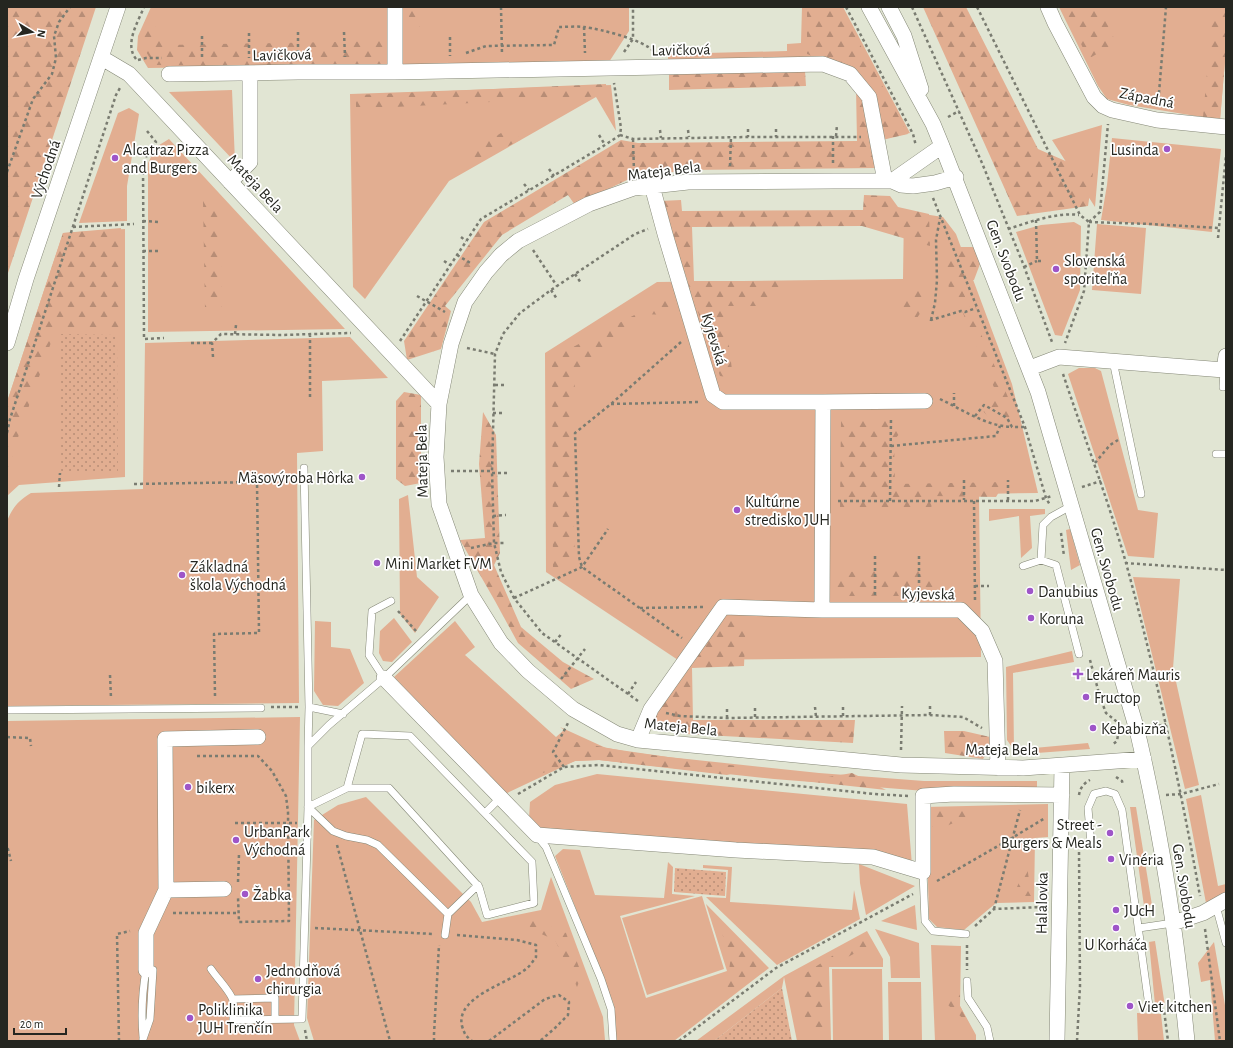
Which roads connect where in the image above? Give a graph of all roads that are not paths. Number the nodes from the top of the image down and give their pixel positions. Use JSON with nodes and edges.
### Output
{"nodes":[{"id":1,"x":118,"y":7,"type":"edge"},
{"id":2,"x":395,"y":7,"type":"edge"},
{"id":3,"x":869,"y":7,"type":"edge"},
{"id":4,"x":889,"y":7,"type":"edge"},
{"id":5,"x":1048,"y":7,"type":"edge"},
{"id":6,"x":102,"y":58,"type":"junction"},
{"id":7,"x":395,"y":72,"type":"junction"},
{"id":8,"x":250,"y":73,"type":"junction"},
{"id":9,"x":169,"y":74,"type":"dead end"},
{"id":10,"x":933,"y":124,"type":"junction"},
{"id":11,"x":1226,"y":127,"type":"edge"},
{"id":12,"x":942,"y":146,"type":"junction"},
{"id":13,"x":956,"y":177,"type":"junction"},
{"id":14,"x":889,"y":181,"type":"junction"},
{"id":15,"x":230,"y":182,"type":"junction"},
{"id":16,"x":652,"y":186,"type":"junction"},
{"id":17,"x":7,"y":343,"type":"edge"},
{"id":18,"x":1113,"y":361,"type":"junction"},
{"id":19,"x":1225,"y":366,"type":"edge"},
{"id":20,"x":1030,"y":368,"type":"junction"},
{"id":21,"x":1223,"y":387,"type":"dead end"},
{"id":22,"x":932,"y":400,"type":"road end"},
{"id":23,"x":823,"y":402,"type":"junction"},
{"id":24,"x":439,"y":404,"type":"junction"},
{"id":25,"x":1216,"y":454,"type":"dead end"},
{"id":26,"x":1226,"y":454,"type":"edge"},
{"id":27,"x":304,"y":468,"type":"dead end"},
{"id":28,"x":1141,"y":494,"type":"dead end"},
{"id":29,"x":1071,"y":506,"type":"junction"},
{"id":30,"x":1041,"y":560,"type":"junction"},
{"id":31,"x":1023,"y":566,"type":"dead end"},
{"id":32,"x":471,"y":595,"type":"junction"},
{"id":33,"x":393,"y":604,"type":"road end"},
{"id":34,"x":822,"y":610,"type":"junction"},
{"id":35,"x":1079,"y":654,"type":"dead end"},
{"id":36,"x":384,"y":678,"type":"junction"},
{"id":37,"x":306,"y":707,"type":"junction"},
{"id":38,"x":261,"y":708,"type":"dead end"},
{"id":39,"x":7,"y":710,"type":"edge"},
{"id":40,"x":343,"y":714,"type":"junction"},
{"id":41,"x":258,"y":737,"type":"dead end"},
{"id":42,"x":638,"y":740,"type":"junction"},
{"id":43,"x":308,"y":746,"type":"junction"},
{"id":44,"x":1144,"y":759,"type":"junction"},
{"id":45,"x":1062,"y":766,"type":"junction"},
{"id":46,"x":998,"y":768,"type":"junction"},
{"id":47,"x":347,"y":788,"type":"junction"},
{"id":48,"x":1062,"y":795,"type":"junction"},
{"id":49,"x":502,"y":800,"type":"junction"},
{"id":50,"x":308,"y":807,"type":"junction"},
{"id":51,"x":485,"y":814,"type":"junction"},
{"id":52,"x":537,"y":835,"type":"junction"},
{"id":53,"x":1091,"y":845,"type":"dead end"},
{"id":54,"x":923,"y":872,"type":"junction"},
{"id":55,"x":478,"y":885,"type":"junction"},
{"id":56,"x":224,"y":889,"type":"dead end"},
{"id":57,"x":166,"y":890,"type":"junction"},
{"id":58,"x":1215,"y":907,"type":"edge"},
{"id":59,"x":448,"y":914,"type":"junction"},
{"id":60,"x":1173,"y":923,"type":"junction"},
{"id":61,"x":1139,"y":928,"type":"junction"},
{"id":62,"x":442,"y":934,"type":"road end"},
{"id":63,"x":966,"y":934,"type":"dead end"},
{"id":64,"x":1226,"y":943,"type":"edge"},
{"id":65,"x":211,"y":969,"type":"dead end"},
{"id":66,"x":150,"y":970,"type":"joint"},
{"id":67,"x":967,"y":981,"type":"dead end"},
{"id":68,"x":233,"y":999,"type":"junction"},
{"id":69,"x":1149,"y":1006,"type":"road end"},
{"id":70,"x":275,"y":1019,"type":"junction"},
{"id":71,"x":143,"y":1040,"type":"edge"},
{"id":72,"x":613,"y":1041,"type":"edge"},
{"id":73,"x":990,"y":1041,"type":"edge"},
{"id":74,"x":1057,"y":1041,"type":"edge"},
{"id":75,"x":1186,"y":1041,"type":"edge"}],
"edges":[{"from":1,"to":6,"type":"street","name":"Východná"},
{"from":2,"to":7,"type":"street"},
{"from":3,"to":10,"type":"street","name":"Gen. Svobodu"},
{"from":4,"to":10,"type":"street","name":"Gen. Svobodu"},
{"from":5,"to":11,"type":"street","name":"Západná"},
{"from":6,"to":15,"type":"street","name":"Mateja Bela"},
{"from":6,"to":17,"type":"street","name":"Východná"},
{"from":7,"to":8,"type":"street","name":"Lavičková"},
{"from":7,"to":14,"type":"street","name":"Lavičková"},
{"from":8,"to":9,"type":"street","name":"Lavičková"},
{"from":8,"to":15,"type":"street"},
{"from":10,"to":12,"type":"street","name":"Gen. Svobodu"},
{"from":12,"to":13,"type":"street","name":"Gen. Svobodu"},
{"from":12,"to":14,"type":"street"},
{"from":13,"to":14,"type":"street","name":"Mateja Bela"},
{"from":13,"to":20,"type":"street","name":"Gen. Svobodu"},
{"from":14,"to":16,"type":"street","name":"Mateja Bela"},
{"from":15,"to":24,"type":"street","name":"Mateja Bela"},
{"from":16,"to":23,"type":"street","name":"Kyjevská"},
{"from":16,"to":24,"type":"street","name":"Mateja Bela"},
{"from":18,"to":19,"type":"street"},
{"from":18,"to":20,"type":"street"},
{"from":18,"to":28,"type":"lane"},
{"from":19,"to":21,"type":"lane"},
{"from":20,"to":29,"type":"street","name":"Gen. Svobodu"},
{"from":22,"to":23,"type":"street"},
{"from":23,"to":34,"type":"street"},
{"from":24,"to":32,"type":"street","name":"Mateja Bela"},
{"from":25,"to":26,"type":"lane"},
{"from":27,"to":37,"type":"lane"},
{"from":29,"to":30,"type":"lane"},
{"from":29,"to":44,"type":"street","name":"Gen. Svobodu"},
{"from":30,"to":31,"type":"lane"},
{"from":30,"to":35,"type":"lane"},
{"from":32,"to":36,"type":"lane"},
{"from":32,"to":42,"type":"street","name":"Mateja Bela"},
{"from":33,"to":36,"type":"lane"},
{"from":34,"to":42,"type":"street","name":"Kyjevská"},
{"from":34,"to":46,"type":"street","name":"Kyjevská"},
{"from":36,"to":40,"type":"lane"},
{"from":36,"to":49,"type":"street"},
{"from":37,"to":40,"type":"lane"},
{"from":37,"to":43,"type":"lane"},
{"from":38,"to":39,"type":"lane"},
{"from":40,"to":43,"type":"lane"},
{"from":41,"to":57,"type":"street"},
{"from":42,"to":46,"type":"street","name":"Mateja Bela"},
{"from":43,"to":50,"type":"lane"},
{"from":44,"to":45,"type":"street","name":"Mateja Bela"},
{"from":44,"to":60,"type":"street","name":"Gen. Svobodu"},
{"from":45,"to":46,"type":"street","name":"Mateja Bela"},
{"from":45,"to":48,"type":"street","name":"Halalovka"},
{"from":47,"to":50,"type":"lane"},
{"from":47,"to":51,"type":"lane"},
{"from":47,"to":55,"type":"lane"},
{"from":48,"to":54,"type":"street"},
{"from":48,"to":74,"type":"street","name":"Halalovka"},
{"from":49,"to":51,"type":"lane"},
{"from":49,"to":52,"type":"street"},
{"from":50,"to":59,"type":"lane"},
{"from":50,"to":70,"type":"lane"},
{"from":51,"to":55,"type":"lane"},
{"from":52,"to":54,"type":"street"},
{"from":52,"to":72,"type":"lane"},
{"from":53,"to":61,"type":"lane"},
{"from":54,"to":63,"type":"lane"},
{"from":55,"to":59,"type":"lane"},
{"from":56,"to":57,"type":"street"},
{"from":57,"to":66,"type":"street"},
{"from":58,"to":60,"type":"street"},
{"from":58,"to":64,"type":"lane"},
{"from":59,"to":62,"type":"lane"},
{"from":60,"to":61,"type":"lane"},
{"from":60,"to":75,"type":"street","name":"Gen. Svobodu"},
{"from":61,"to":69,"type":"lane"},
{"from":65,"to":68,"type":"lane"},
{"from":66,"to":71,"type":"lane"},
{"from":67,"to":73,"type":"lane"},
{"from":68,"to":70,"type":"lane"},
{"from":68,"to":70,"type":"lane"}]}
